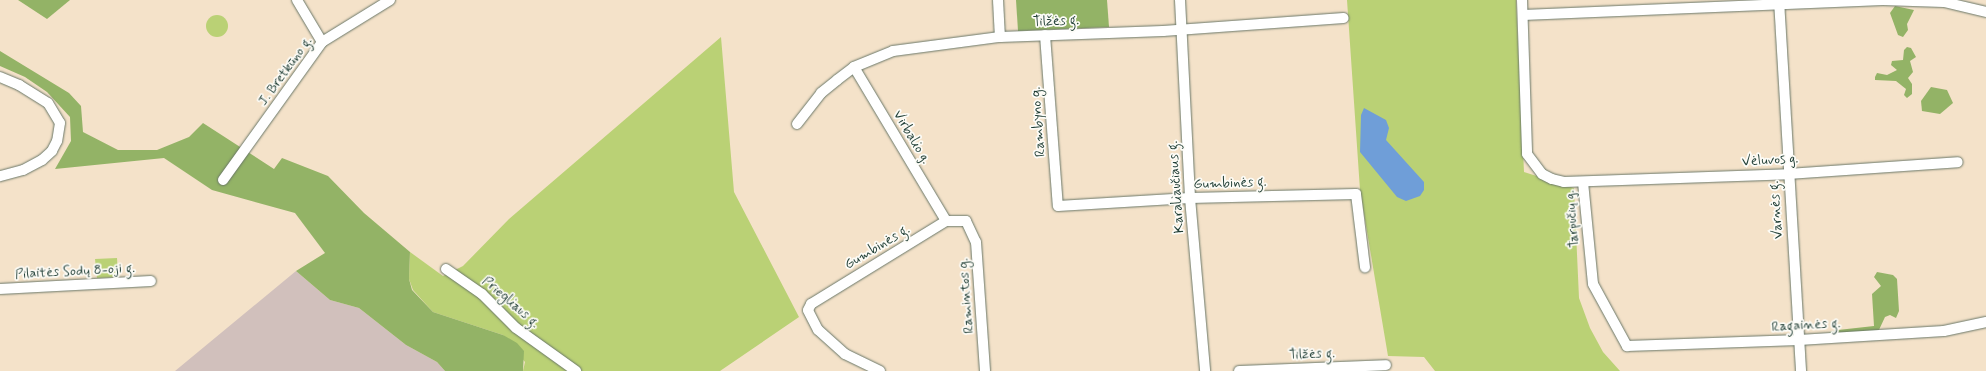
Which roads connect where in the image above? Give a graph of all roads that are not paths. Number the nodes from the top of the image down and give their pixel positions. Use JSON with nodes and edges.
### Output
{"nodes":[{"id":1,"x":297,"y":0,"type":"edge"},
{"id":2,"x":390,"y":0,"type":"edge"},
{"id":3,"x":998,"y":0,"type":"edge"},
{"id":4,"x":1180,"y":0,"type":"edge"},
{"id":5,"x":1522,"y":0,"type":"edge"},
{"id":6,"x":1779,"y":1,"type":"edge"},
{"id":7,"x":1986,"y":12,"type":"edge"},
{"id":8,"x":1523,"y":15,"type":"junction"},
{"id":9,"x":1344,"y":18,"type":"dead end"},
{"id":10,"x":1181,"y":28,"type":"junction"},
{"id":11,"x":1045,"y":35,"type":"junction"},
{"id":12,"x":1000,"y":37,"type":"junction"},
{"id":13,"x":322,"y":42,"type":"junction"},
{"id":14,"x":854,"y":67,"type":"junction"},
{"id":15,"x":0,"y":77,"type":"edge"},
{"id":16,"x":797,"y":124,"type":"dead end"},
{"id":17,"x":1958,"y":162,"type":"dead end"},
{"id":18,"x":1788,"y":174,"type":"junction"},
{"id":19,"x":0,"y":176,"type":"edge"},
{"id":20,"x":223,"y":180,"type":"dead end"},
{"id":21,"x":1583,"y":182,"type":"junction"},
{"id":22,"x":1190,"y":198,"type":"junction"},
{"id":23,"x":1058,"y":206,"type":"joint"},
{"id":24,"x":946,"y":221,"type":"junction"},
{"id":25,"x":1365,"y":267,"type":"dead end"},
{"id":26,"x":446,"y":269,"type":"dead end"},
{"id":27,"x":151,"y":281,"type":"dead end"},
{"id":28,"x":0,"y":288,"type":"edge"},
{"id":29,"x":1986,"y":322,"type":"edge"},
{"id":30,"x":1799,"y":340,"type":"junction"},
{"id":31,"x":1627,"y":346,"type":"joint"},
{"id":32,"x":1386,"y":365,"type":"dead end"},
{"id":33,"x":576,"y":371,"type":"edge"},
{"id":34,"x":880,"y":371,"type":"edge"},
{"id":35,"x":985,"y":371,"type":"edge"},
{"id":36,"x":1205,"y":371,"type":"edge"},
{"id":37,"x":1240,"y":371,"type":"edge"},
{"id":38,"x":1801,"y":371,"type":"edge"}],
"edges":[{"from":1,"to":13,"type":"street"},
{"from":2,"to":13,"type":"street","name":"J. Bretkūno g."},
{"from":3,"to":12,"type":"street"},
{"from":4,"to":10,"type":"street","name":"Karaliaučiaus g."},
{"from":5,"to":8,"type":"street","name":"Tarpučių g."},
{"from":6,"to":7,"type":"street"},
{"from":6,"to":8,"type":"street"},
{"from":6,"to":18,"type":"street","name":"Varnės g."},
{"from":8,"to":21,"type":"street","name":"Tarpučių g."},
{"from":9,"to":10,"type":"street","name":"Tilžės g."},
{"from":10,"to":11,"type":"street","name":"Tilžės g."},
{"from":10,"to":22,"type":"street","name":"Karaliaučiaus g."},
{"from":11,"to":12,"type":"street","name":"Tilžės g."},
{"from":11,"to":23,"type":"street","name":"Rambyno g."},
{"from":12,"to":14,"type":"street","name":"Tilžės g."},
{"from":13,"to":20,"type":"street","name":"J. Bretkūno g."},
{"from":14,"to":16,"type":"street","name":"Tilžės g."},
{"from":14,"to":24,"type":"street","name":"Virbalio g."},
{"from":15,"to":19,"type":"street"},
{"from":17,"to":18,"type":"street","name":"Vėluvos g."},
{"from":18,"to":21,"type":"street","name":"Vėluvos g."},
{"from":18,"to":30,"type":"street","name":"Varnės g."},
{"from":21,"to":31,"type":"street","name":"Tarpučių g."},
{"from":22,"to":23,"type":"street","name":"Gumbinės g."},
{"from":22,"to":25,"type":"street","name":"Gumbinės g."},
{"from":22,"to":36,"type":"street","name":"Karaliaučiaus g."},
{"from":24,"to":34,"type":"street","name":"Gumbinės g."},
{"from":24,"to":35,"type":"street","name":"Ramintos g."},
{"from":26,"to":33,"type":"street","name":"Priegliaus g."},
{"from":27,"to":28,"type":"street","name":"Pilaitės Sodų 8-oji g."},
{"from":29,"to":30,"type":"street","name":"Ragainės g."},
{"from":30,"to":31,"type":"street","name":"Ragainės g."},
{"from":30,"to":38,"type":"street","name":"Varnės g."},
{"from":32,"to":37,"type":"street","name":"Tilžės g."}]}
